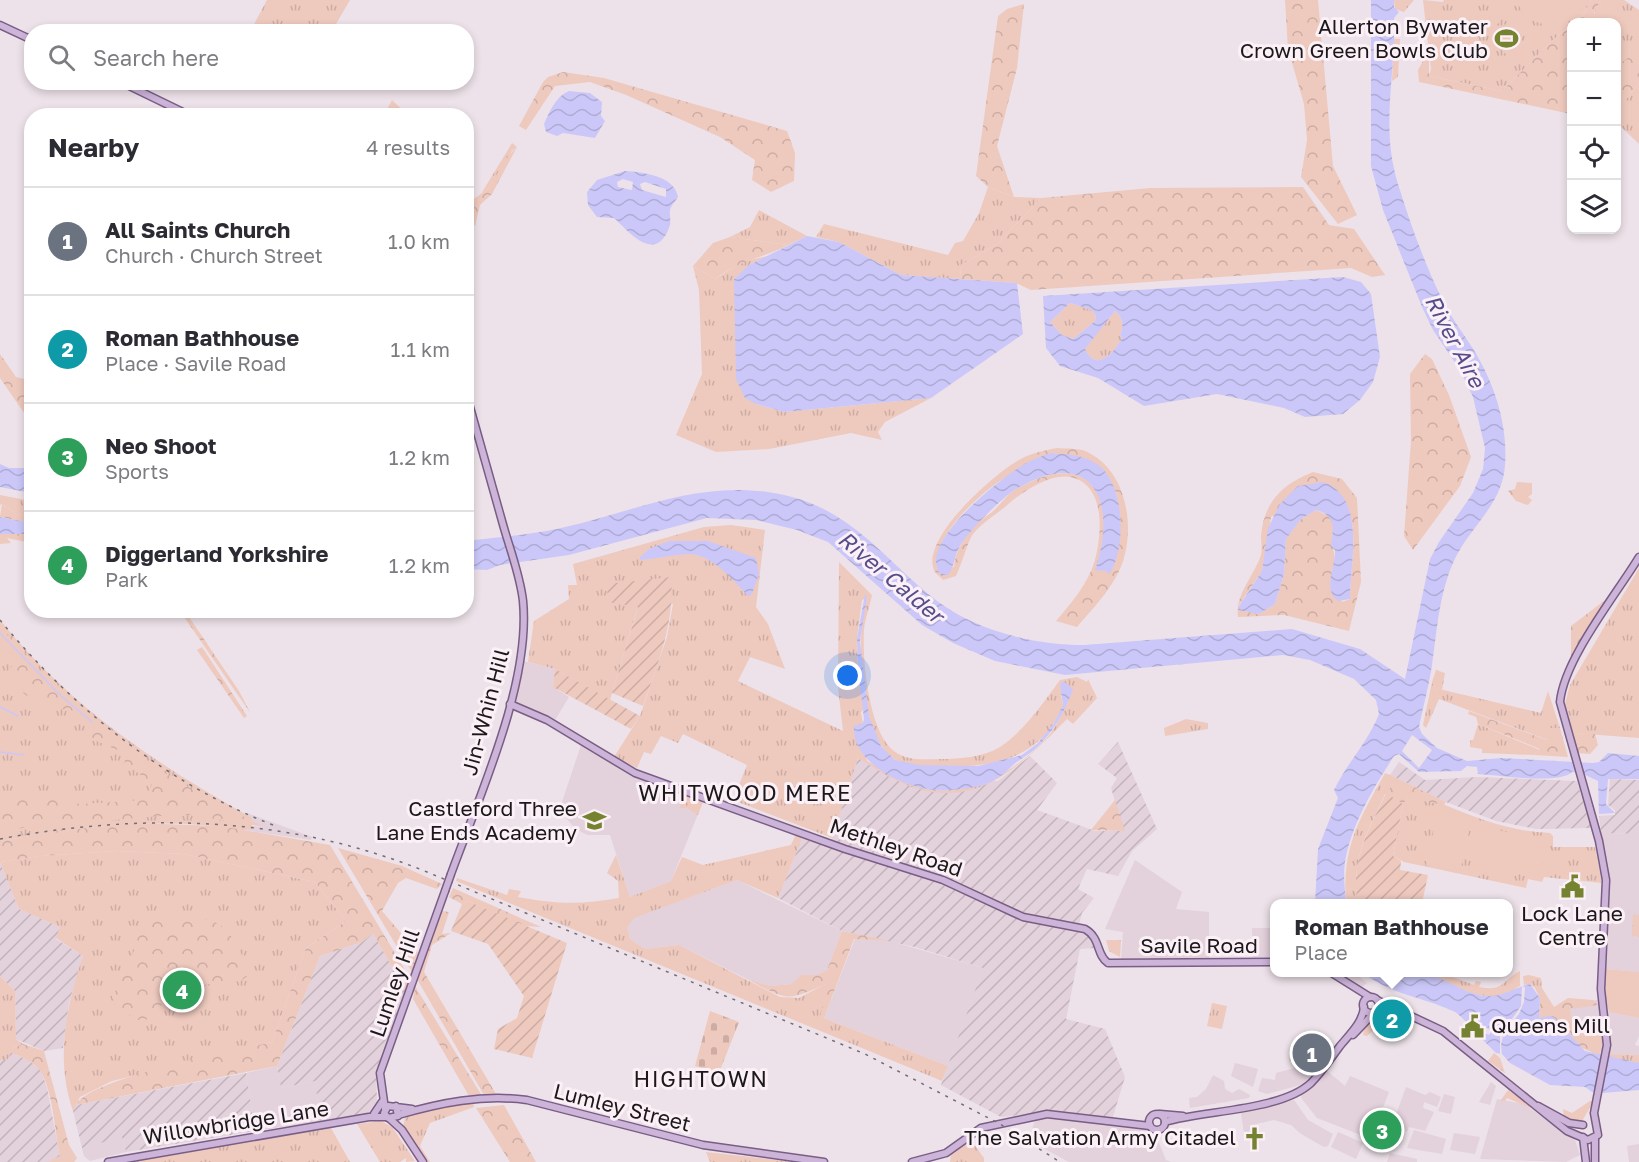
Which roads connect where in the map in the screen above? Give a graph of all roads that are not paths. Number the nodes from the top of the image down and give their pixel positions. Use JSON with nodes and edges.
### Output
{"nodes":[{"id":1,"x":0,"y":25,"type":"edge"},
{"id":2,"x":24,"y":36,"type":"edge"},
{"id":3,"x":137,"y":90,"type":"edge"},
{"id":4,"x":175,"y":108,"type":"edge"},
{"id":5,"x":474,"y":422,"type":"edge"},
{"id":6,"x":1639,"y":557,"type":"edge"},
{"id":7,"x":510,"y":704,"type":"junction"},
{"id":8,"x":445,"y":891,"type":"joint"},
{"id":9,"x":1101,"y":952,"type":"joint"},
{"id":10,"x":1270,"y":962,"type":"edge"},
{"id":11,"x":1337,"y":977,"type":"edge"},
{"id":12,"x":1362,"y":993,"type":"junction"},
{"id":13,"x":1370,"y":997,"type":"junction"},
{"id":14,"x":1377,"y":1000,"type":"junction"},
{"id":15,"x":1388,"y":1004,"type":"junction"},
{"id":16,"x":1364,"y":1005,"type":"junction"},
{"id":17,"x":1377,"y":1010,"type":"junction"},
{"id":18,"x":1341,"y":1045,"type":"junction"},
{"id":19,"x":381,"y":1086,"type":"junction"},
{"id":20,"x":1532,"y":1103,"type":"junction"},
{"id":21,"x":394,"y":1105,"type":"junction"},
{"id":22,"x":413,"y":1109,"type":"junction"},
{"id":23,"x":386,"y":1111,"type":"junction"},
{"id":24,"x":1594,"y":1113,"type":"junction"},
{"id":25,"x":1160,"y":1114,"type":"junction"},
{"id":26,"x":398,"y":1115,"type":"junction"},
{"id":27,"x":371,"y":1116,"type":"junction"},
{"id":28,"x":1184,"y":1116,"type":"junction"},
{"id":29,"x":1149,"y":1118,"type":"junction"},
{"id":30,"x":1165,"y":1122,"type":"junction"},
{"id":31,"x":1137,"y":1124,"type":"junction"},
{"id":32,"x":1585,"y":1124,"type":"junction"},
{"id":33,"x":1150,"y":1126,"type":"junction"},
{"id":34,"x":1597,"y":1126,"type":"junction"},
{"id":35,"x":402,"y":1130,"type":"junction"},
{"id":36,"x":1583,"y":1137,"type":"junction"},
{"id":37,"x":1595,"y":1138,"type":"junction"},
{"id":38,"x":108,"y":1162,"type":"edge"},
{"id":39,"x":423,"y":1162,"type":"edge"},
{"id":40,"x":824,"y":1162,"type":"edge"},
{"id":41,"x":912,"y":1162,"type":"edge"},
{"id":42,"x":1586,"y":1162,"type":"edge"},
{"id":43,"x":1594,"y":1162,"type":"edge"}],
"edges":[{"from":1,"to":2,"type":"main road"},
{"from":3,"to":4,"type":"main road"},
{"from":5,"to":7,"type":"main road","name":"Jin-Whin Hill"},
{"from":6,"to":24,"type":"main road"},
{"from":7,"to":8,"type":"main road","name":"Jin-Whin Hill","bridge":true},
{"from":7,"to":9,"type":"main road","name":"Methley Road"},
{"from":8,"to":19,"type":"main road","name":"Lumley Hill"},
{"from":9,"to":10,"type":"main road","name":"Savile Road"},
{"from":11,"to":12,"type":"main road"},
{"from":12,"to":13,"type":"main road"},
{"from":12,"to":16,"type":"main road"},
{"from":13,"to":14,"type":"main road"},
{"from":13,"to":16,"type":"main road"},
{"from":14,"to":15,"type":"main road"},
{"from":14,"to":17,"type":"main road"},
{"from":15,"to":17,"type":"main road"},
{"from":15,"to":20,"type":"main road"},
{"from":16,"to":17,"type":"main road"},
{"from":16,"to":18,"type":"main road"},
{"from":17,"to":18,"type":"main road"},
{"from":18,"to":28,"type":"main road"},
{"from":19,"to":21,"type":"main road"},
{"from":19,"to":23,"type":"main road","name":"Lumley Hill"},
{"from":20,"to":32,"type":"main road"},
{"from":20,"to":36,"type":"main road"},
{"from":21,"to":22,"type":"main road","name":"Lumley Street"},
{"from":21,"to":23,"type":"main road"},
{"from":21,"to":26,"type":"main road"},
{"from":22,"to":26,"type":"main road","name":"Lumley Street"},
{"from":22,"to":40,"type":"main road","name":"Lumley Street"},
{"from":23,"to":26,"type":"main road","name":"Lumley Street"},
{"from":23,"to":27,"type":"main road","name":"Willowbridge Lane"},
{"from":23,"to":27,"type":"main road"},
{"from":23,"to":35,"type":"main road"},
{"from":24,"to":32,"type":"main road"},
{"from":24,"to":34,"type":"main road"},
{"from":25,"to":28,"type":"main road"},
{"from":25,"to":29,"type":"main road"},
{"from":25,"to":30,"type":"main road"},
{"from":26,"to":35,"type":"main road"},
{"from":27,"to":38,"type":"main road","name":"Willowbridge Lane"},
{"from":28,"to":30,"type":"main road"},
{"from":29,"to":31,"type":"main road"},
{"from":29,"to":33,"type":"main road"},
{"from":30,"to":33,"type":"main road"},
{"from":31,"to":33,"type":"main road"},
{"from":31,"to":41,"type":"main road"},
{"from":32,"to":34,"type":"main road"},
{"from":32,"to":36,"type":"main road"},
{"from":34,"to":37,"type":"main road"},
{"from":35,"to":39,"type":"main road"},
{"from":36,"to":37,"type":"main road"},
{"from":36,"to":42,"type":"main road"},
{"from":37,"to":43,"type":"main road"}]}
